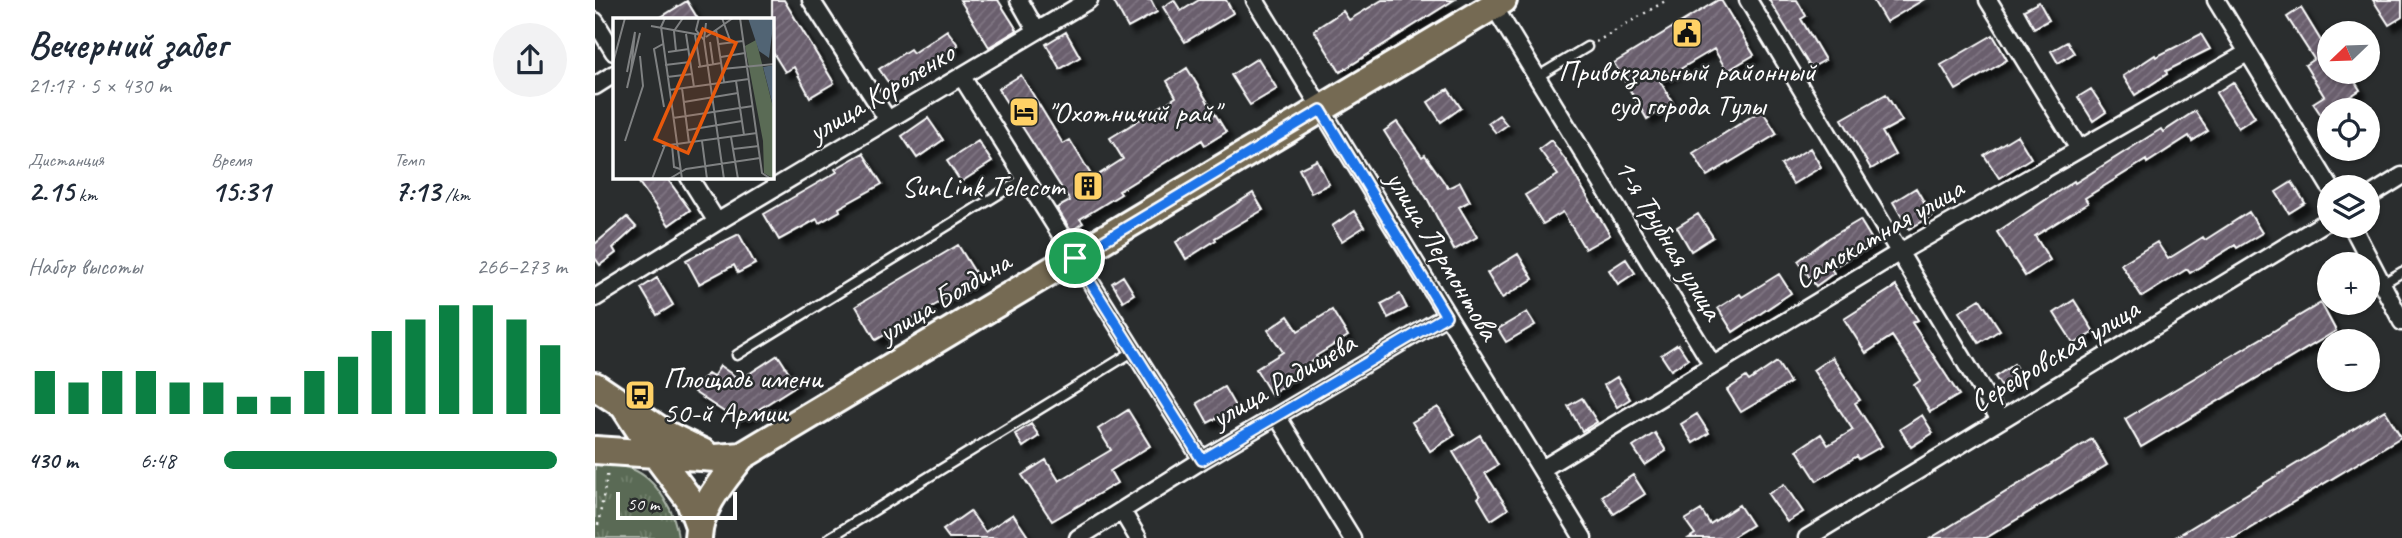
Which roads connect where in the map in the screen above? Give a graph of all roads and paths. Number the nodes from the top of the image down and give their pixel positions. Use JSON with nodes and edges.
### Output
{"nodes":[{"id":1,"x":811,"y":0,"type":"edge"},
{"id":2,"x":1019,"y":0,"type":"edge"},
{"id":3,"x":1089,"y":0,"type":"edge"},
{"id":4,"x":1255,"y":0,"type":"edge"},
{"id":5,"x":1653,"y":0,"type":"edge"},
{"id":6,"x":1667,"y":0,"type":"edge"},
{"id":7,"x":1748,"y":0,"type":"edge"},
{"id":8,"x":1988,"y":0,"type":"edge"},
{"id":9,"x":2216,"y":0,"type":"edge"},
{"id":10,"x":1496,"y":2,"type":"edge"},
{"id":11,"x":1656,"y":6,"type":"junction"},
{"id":12,"x":595,"y":21,"type":"edge"},
{"id":13,"x":1036,"y":30,"type":"junction"},
{"id":14,"x":1587,"y":47,"type":"joint"},
{"id":15,"x":613,"y":50,"type":"edge"},
{"id":16,"x":2247,"y":53,"type":"junction"},
{"id":17,"x":613,"y":75,"type":"edge"},
{"id":18,"x":962,"y":77,"type":"junction"},
{"id":19,"x":1537,"y":77,"type":"junction"},
{"id":20,"x":595,"y":86,"type":"edge"},
{"id":21,"x":1321,"y":110,"type":"junction"},
{"id":22,"x":888,"y":120,"type":"junction"},
{"id":23,"x":2079,"y":149,"type":"junction"},
{"id":24,"x":2323,"y":175,"type":"edge"},
{"id":25,"x":2402,"y":176,"type":"edge"},
{"id":26,"x":690,"y":178,"type":"edge"},
{"id":27,"x":1025,"y":178,"type":"junction"},
{"id":28,"x":2380,"y":190,"type":"edge"},
{"id":29,"x":717,"y":222,"type":"junction"},
{"id":30,"x":2317,"y":227,"type":"edge"},
{"id":31,"x":2358,"y":238,"type":"edge"},
{"id":32,"x":1900,"y":252,"type":"junction"},
{"id":33,"x":1075,"y":258,"type":"junction"},
{"id":34,"x":2402,"y":272,"type":"edge"},
{"id":35,"x":2382,"y":284,"type":"junction"},
{"id":36,"x":595,"y":298,"type":"edge"},
{"id":37,"x":1446,"y":316,"type":"junction"},
{"id":38,"x":2402,"y":322,"type":"edge"},
{"id":39,"x":1133,"y":351,"type":"junction"},
{"id":40,"x":737,"y":355,"type":"dead end"},
{"id":41,"x":1712,"y":364,"type":"junction"},
{"id":42,"x":595,"y":386,"type":"edge"},
{"id":43,"x":622,"y":403,"type":"junction"},
{"id":44,"x":1277,"y":416,"type":"junction"},
{"id":45,"x":2000,"y":420,"type":"junction"},
{"id":46,"x":656,"y":456,"type":"junction"},
{"id":47,"x":602,"y":457,"type":"edge"},
{"id":48,"x":729,"y":457,"type":"junction"},
{"id":49,"x":1202,"y":460,"type":"junction"},
{"id":50,"x":1542,"y":469,"type":"junction"},
{"id":51,"x":1122,"y":511,"type":"junction"},
{"id":52,"x":598,"y":524,"type":"dead end"},
{"id":53,"x":700,"y":534,"type":"edge"},
{"id":54,"x":829,"y":538,"type":"edge"},
{"id":55,"x":1078,"y":538,"type":"edge"},
{"id":56,"x":1138,"y":538,"type":"edge"},
{"id":57,"x":1352,"y":538,"type":"edge"},
{"id":58,"x":1583,"y":538,"type":"edge"},
{"id":59,"x":1807,"y":538,"type":"edge"}],
"edges":[{"from":1,"to":22,"type":"street"},
{"from":2,"to":13,"type":"street"},
{"from":3,"to":13,"type":"street","name":"улица Короленко"},
{"from":4,"to":21,"type":"street","name":"улица Лермонтова"},
{"from":5,"to":11,"type":"path"},
{"from":6,"to":11,"type":"path"},
{"from":7,"to":32,"type":"street"},
{"from":8,"to":23,"type":"street"},
{"from":9,"to":16,"type":"street"},
{"from":10,"to":19,"type":"street","name":"1-я Трубная улица"},
{"from":10,"to":21,"type":"main road","name":"улица Болдина"},
{"from":11,"to":14,"type":"path"},
{"from":12,"to":15,"type":"street"},
{"from":13,"to":18,"type":"street","name":"улица Короленко"},
{"from":14,"to":19,"type":"lane"},
{"from":16,"to":23,"type":"street","name":"Самокатная улица"},
{"from":16,"to":24,"type":"street"},
{"from":17,"to":20,"type":"street"},
{"from":18,"to":22,"type":"street","name":"улица Короленко"},
{"from":18,"to":27,"type":"street"},
{"from":19,"to":41,"type":"street","name":"1-я Трубная улица"},
{"from":21,"to":33,"type":"main road","name":"улица Болдина"},
{"from":21,"to":37,"type":"street","name":"улица Лермонтова"},
{"from":22,"to":29,"type":"street","name":"улица Короленко"},
{"from":23,"to":32,"type":"street","name":"Самокатная улица"},
{"from":25,"to":28,"type":"street"},
{"from":26,"to":29,"type":"street"},
{"from":27,"to":33,"type":"street"},
{"from":27,"to":40,"type":"lane"},
{"from":29,"to":36,"type":"street","name":"улица Короленко"},
{"from":30,"to":45,"type":"street","name":"Серебровская улица"},
{"from":31,"to":35,"type":"street"},
{"from":32,"to":41,"type":"street","name":"Самокатная улица"},
{"from":32,"to":45,"type":"street"},
{"from":33,"to":39,"type":"street"},
{"from":33,"to":48,"type":"main road","name":"улица Болдина"},
{"from":34,"to":35,"type":"lane"},
{"from":35,"to":38,"type":"street"},
{"from":37,"to":44,"type":"street","name":"улица Радищева"},
{"from":37,"to":50,"type":"street","name":"улица Лермонтова"},
{"from":39,"to":49,"type":"street"},
{"from":39,"to":54,"type":"lane"},
{"from":41,"to":50,"type":"street","name":"Самокатная улица"},
{"from":42,"to":43,"type":"main road"},
{"from":43,"to":46,"type":"main road"},
{"from":43,"to":48,"type":"main road"},
{"from":44,"to":49,"type":"street","name":"улица Радищева"},
{"from":44,"to":57,"type":"street"},
{"from":45,"to":59,"type":"street","name":"Серебровская улица"},
{"from":46,"to":47,"type":"main road"},
{"from":46,"to":48,"type":"main road"},
{"from":46,"to":53,"type":"main road"},
{"from":47,"to":52,"type":"path"},
{"from":48,"to":53,"type":"main road"},
{"from":49,"to":51,"type":"street","name":"улица Радищева"},
{"from":50,"to":58,"type":"street","name":"улица Лермонтова"},
{"from":51,"to":55,"type":"street","name":"улица Радищева"},
{"from":51,"to":56,"type":"street"}]}
